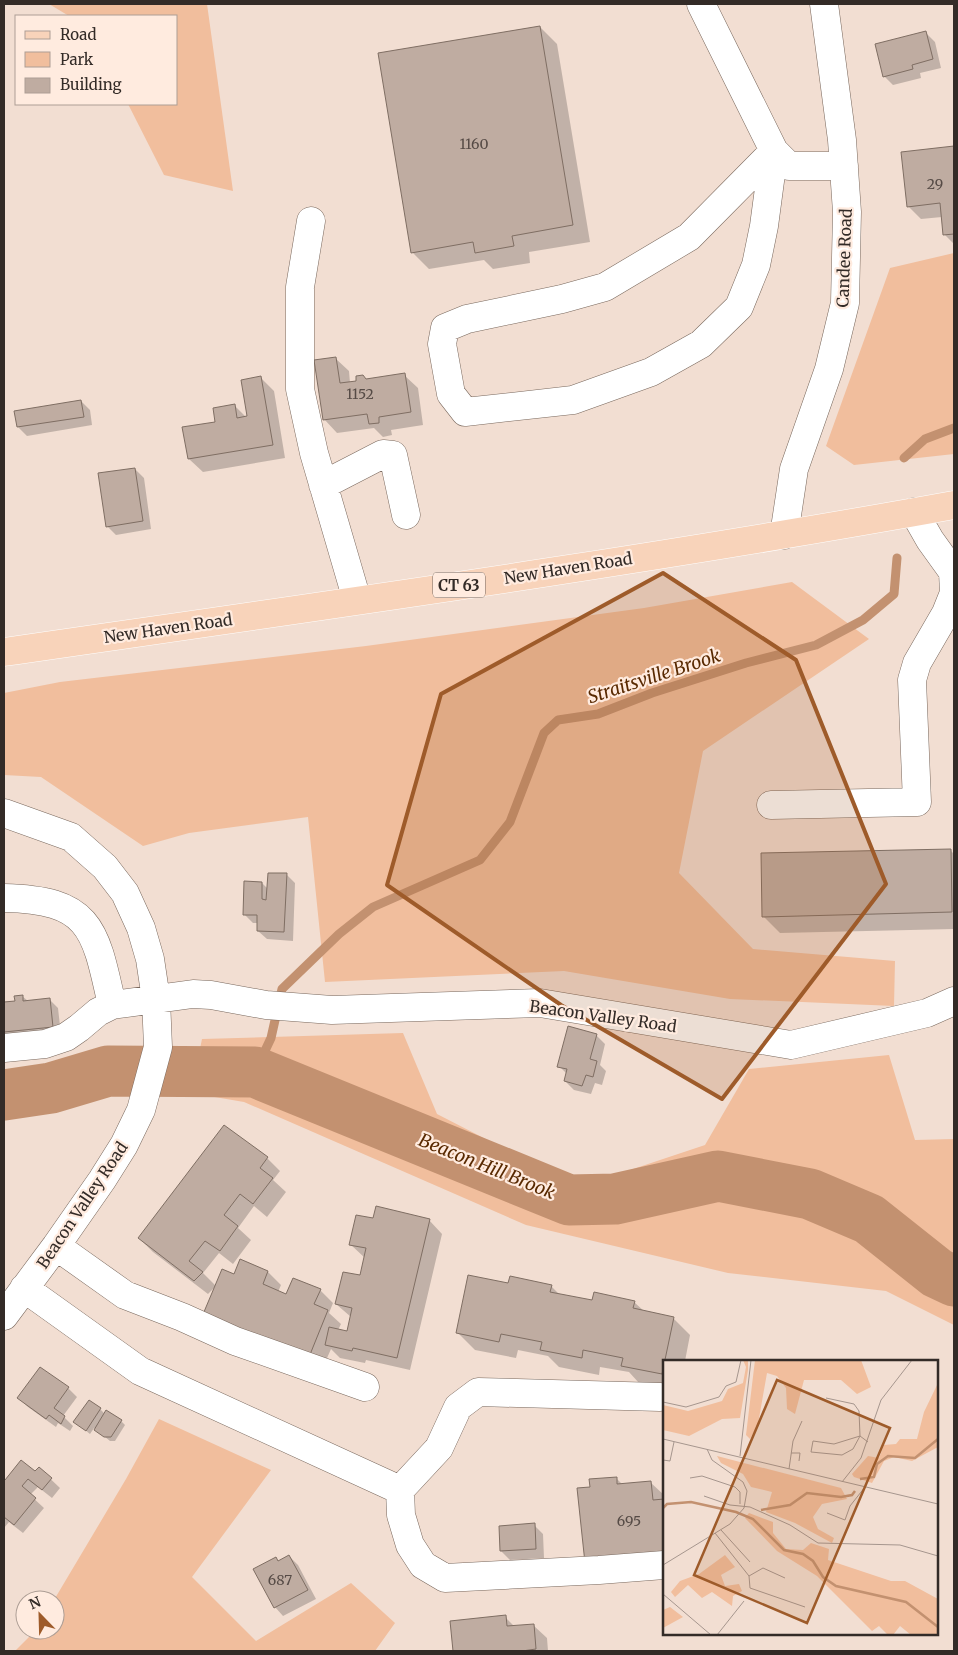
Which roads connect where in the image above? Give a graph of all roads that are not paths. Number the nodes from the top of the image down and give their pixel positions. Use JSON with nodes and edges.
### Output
{"nodes":[{"id":1,"x":701,"y":4,"type":"edge"},
{"id":2,"x":824,"y":4,"type":"edge"},
{"id":3,"x":774,"y":151,"type":"junction"},
{"id":4,"x":844,"y":166,"type":"junction"},
{"id":5,"x":310,"y":221,"type":"dead end"},
{"id":6,"x":323,"y":485,"type":"junction"},
{"id":7,"x":954,"y":505,"type":"edge"},
{"id":8,"x":914,"y":512,"type":"junction"},
{"id":9,"x":406,"y":515,"type":"dead end"},
{"id":10,"x":784,"y":535,"type":"junction"},
{"id":11,"x":954,"y":567,"type":"edge"},
{"id":12,"x":358,"y":600,"type":"junction"},
{"id":13,"x":4,"y":652,"type":"edge"},
{"id":14,"x":771,"y":806,"type":"dead end"},
{"id":15,"x":4,"y":813,"type":"edge"},
{"id":16,"x":4,"y":898,"type":"edge"},
{"id":17,"x":156,"y":999,"type":"junction"},
{"id":18,"x":954,"y":1001,"type":"edge"},
{"id":19,"x":112,"y":1005,"type":"junction"},
{"id":20,"x":4,"y":1048,"type":"edge"},
{"id":21,"x":56,"y":1246,"type":"junction"},
{"id":22,"x":24,"y":1288,"type":"junction"},
{"id":23,"x":4,"y":1316,"type":"edge"},
{"id":24,"x":366,"y":1387,"type":"dead end"},
{"id":25,"x":660,"y":1397,"type":"dead end"},
{"id":26,"x":400,"y":1490,"type":"junction"},
{"id":27,"x":663,"y":1565,"type":"edge"}],
"edges":[{"from":1,"to":3,"type":"street"},
{"from":2,"to":4,"type":"street","name":"Candee Road"},
{"from":3,"to":3,"type":"street"},
{"from":3,"to":4,"type":"street"},
{"from":4,"to":10,"type":"street","name":"Candee Road"},
{"from":5,"to":6,"type":"street"},
{"from":6,"to":9,"type":"street"},
{"from":6,"to":12,"type":"street"},
{"from":7,"to":8,"type":"main road","name":"New Haven Road","number":"CT 63"},
{"from":8,"to":10,"type":"main road","name":"New Haven Road","number":"CT 63"},
{"from":8,"to":11,"type":"street"},
{"from":10,"to":12,"type":"main road","name":"New Haven Road","number":"CT 63"},
{"from":11,"to":14,"type":"street"},
{"from":12,"to":13,"type":"main road","name":"New Haven Road","number":"CT 63"},
{"from":15,"to":17,"type":"street","name":"Beacon Valley Road"},
{"from":16,"to":19,"type":"street"},
{"from":17,"to":18,"type":"street","name":"Beacon Valley Road"},
{"from":17,"to":19,"type":"street"},
{"from":17,"to":21,"type":"street","name":"Beacon Valley Road"},
{"from":19,"to":20,"type":"street"},
{"from":21,"to":22,"type":"street","name":"Beacon Valley Road"},
{"from":21,"to":24,"type":"street"},
{"from":22,"to":23,"type":"street","name":"Beacon Valley Road"},
{"from":22,"to":26,"type":"street"},
{"from":25,"to":26,"type":"street"},
{"from":26,"to":27,"type":"street"}]}
